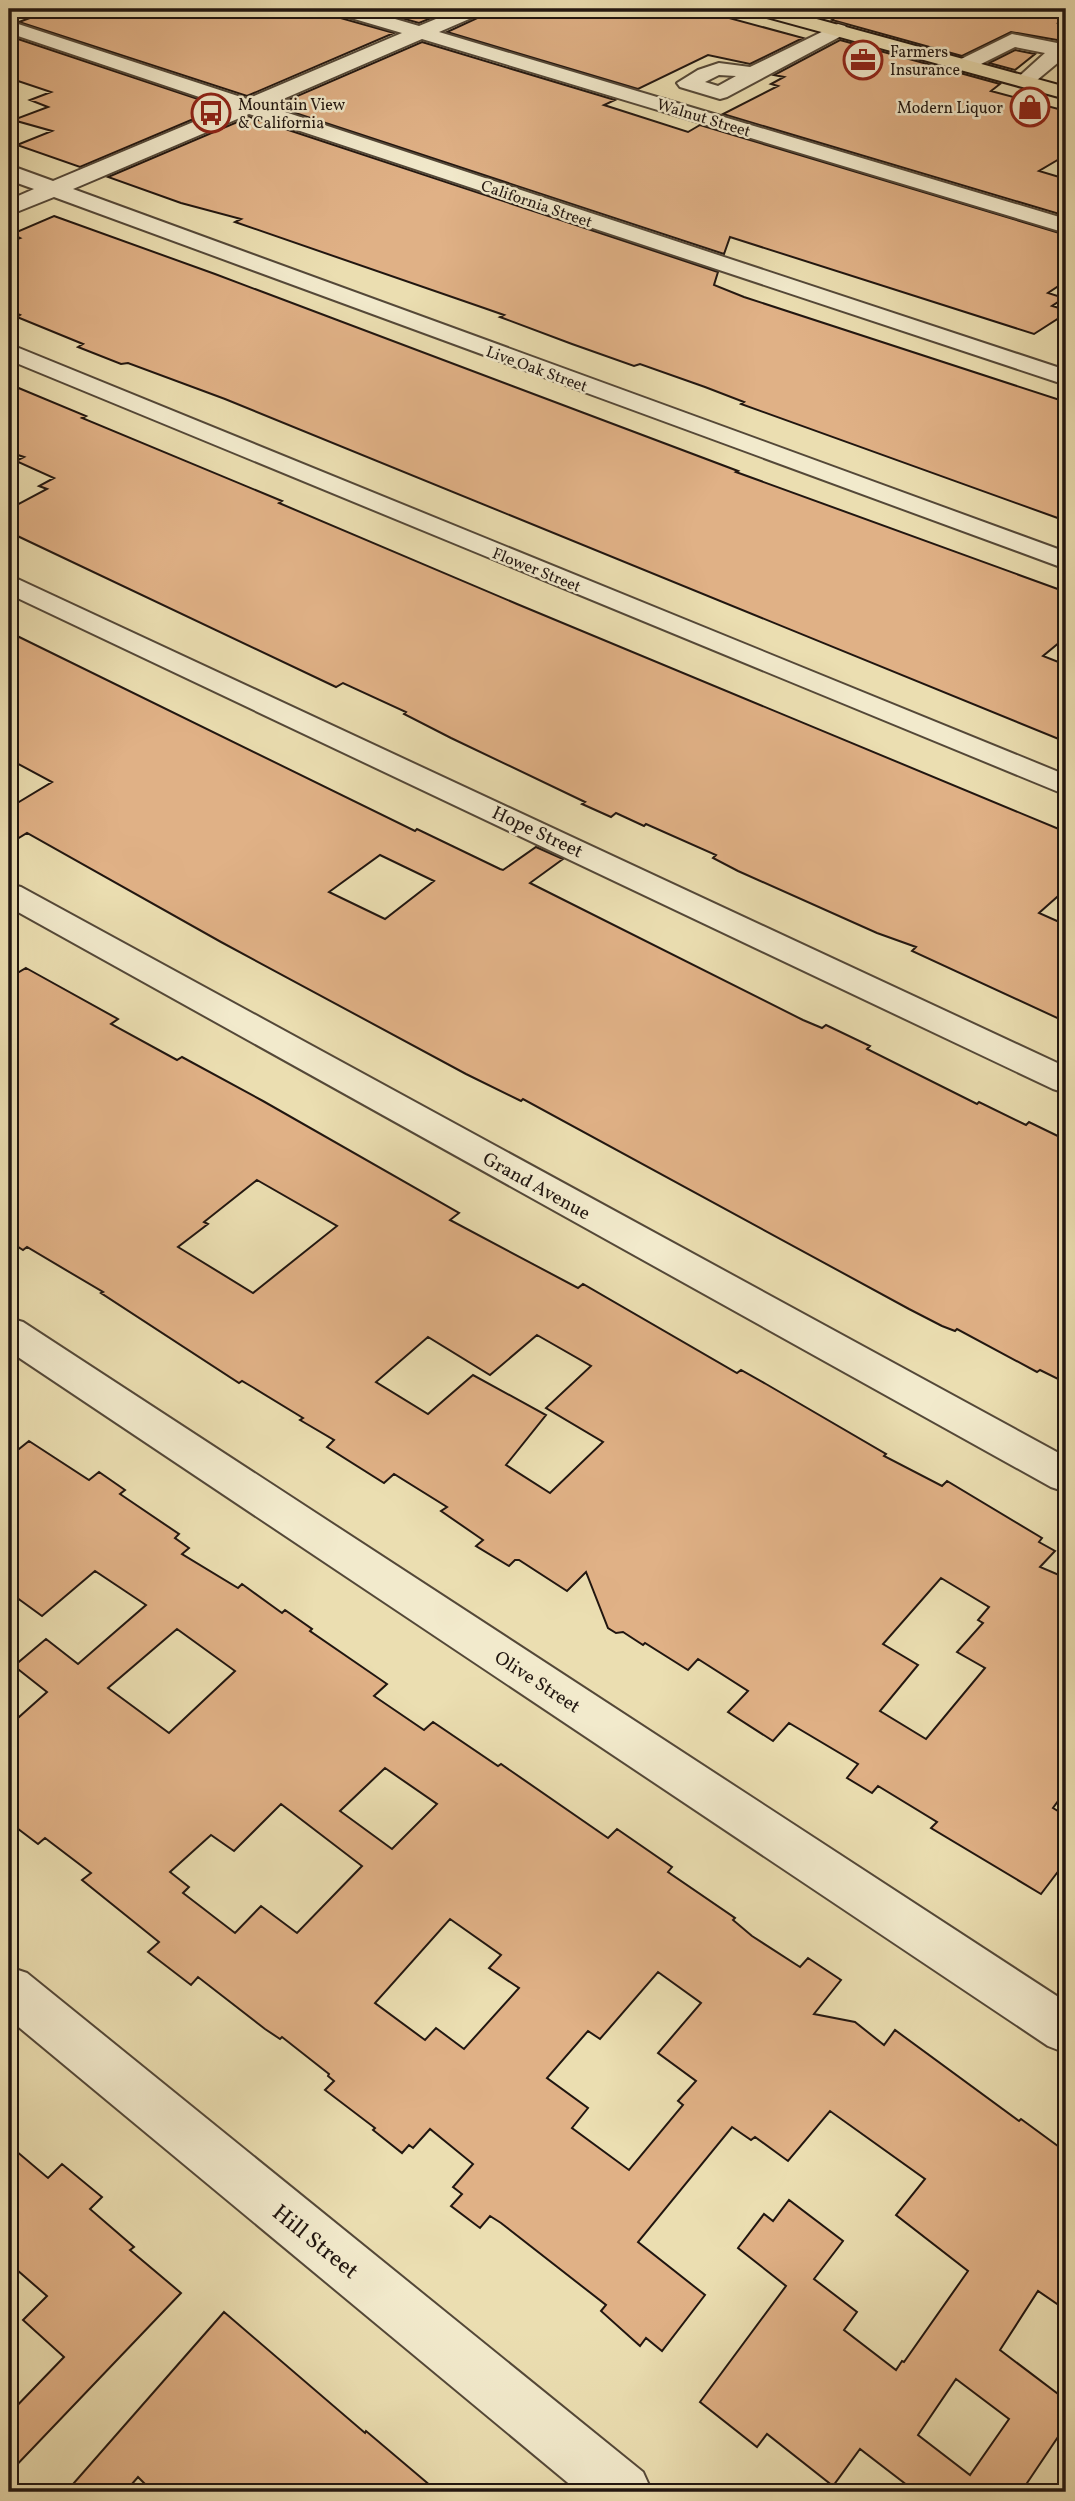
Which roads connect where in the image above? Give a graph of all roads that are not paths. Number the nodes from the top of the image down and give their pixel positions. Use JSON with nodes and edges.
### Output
{"nodes":[{"id":1,"x":341,"y":9,"type":"edge"},
{"id":2,"x":476,"y":9,"type":"edge"},
{"id":3,"x":759,"y":9,"type":"edge"},
{"id":4,"x":825,"y":9,"type":"edge"},
{"id":5,"x":806,"y":22,"type":"junction"},
{"id":6,"x":9,"y":27,"type":"edge"},
{"id":7,"x":838,"y":30,"type":"junction"},
{"id":8,"x":419,"y":32,"type":"junction"},
{"id":9,"x":1064,"y":48,"type":"edge"},
{"id":10,"x":964,"y":65,"type":"junction"},
{"id":11,"x":753,"y":74,"type":"dead end"},
{"id":12,"x":1024,"y":81,"type":"junction"},
{"id":13,"x":1066,"y":93,"type":"edge"},
{"id":14,"x":248,"y":106,"type":"junction"},
{"id":15,"x":9,"y":172,"type":"edge"},
{"id":16,"x":56,"y":188,"type":"junction"},
{"id":17,"x":9,"y":208,"type":"edge"},
{"id":18,"x":1066,"y":226,"type":"edge"},
{"id":19,"x":9,"y":351,"type":"edge"},
{"id":20,"x":1066,"y":377,"type":"edge"},
{"id":21,"x":1066,"y":561,"type":"edge"},
{"id":22,"x":9,"y":583,"type":"edge"},
{"id":23,"x":1066,"y":786,"type":"edge"},
{"id":24,"x":9,"y":894,"type":"edge"},
{"id":25,"x":1066,"y":1081,"type":"edge"},
{"id":26,"x":9,"y":1332,"type":"edge"},
{"id":27,"x":1066,"y":1476,"type":"edge"},
{"id":28,"x":9,"y":1989,"type":"edge"},
{"id":29,"x":1066,"y":2030,"type":"edge"},
{"id":30,"x":622,"y":2492,"type":"edge"}],
"edges":[{"from":1,"to":8,"type":"street","name":"Walnut Street"},
{"from":2,"to":8,"type":"street"},
{"from":3,"to":5,"type":"main road"},
{"from":4,"to":5,"type":"street"},
{"from":5,"to":7,"type":"main road"},
{"from":6,"to":14,"type":"street","name":"California Street"},
{"from":7,"to":10,"type":"main road"},
{"from":7,"to":11,"type":"street"},
{"from":8,"to":14,"type":"street"},
{"from":8,"to":18,"type":"street","name":"Walnut Street"},
{"from":9,"to":10,"type":"street"},
{"from":9,"to":12,"type":"street"},
{"from":10,"to":12,"type":"main road"},
{"from":12,"to":13,"type":"main road"},
{"from":14,"to":16,"type":"street"},
{"from":14,"to":20,"type":"street","name":"California Street"},
{"from":15,"to":16,"type":"street","name":"Live Oak Street"},
{"from":16,"to":17,"type":"street"},
{"from":16,"to":21,"type":"street","name":"Live Oak Street"},
{"from":19,"to":23,"type":"street","name":"Flower Street"},
{"from":22,"to":25,"type":"street","name":"Hope Street"},
{"from":24,"to":27,"type":"street","name":"Grand Avenue"},
{"from":26,"to":29,"type":"street","name":"Olive Street"},
{"from":28,"to":30,"type":"street","name":"Hill Street"}]}
